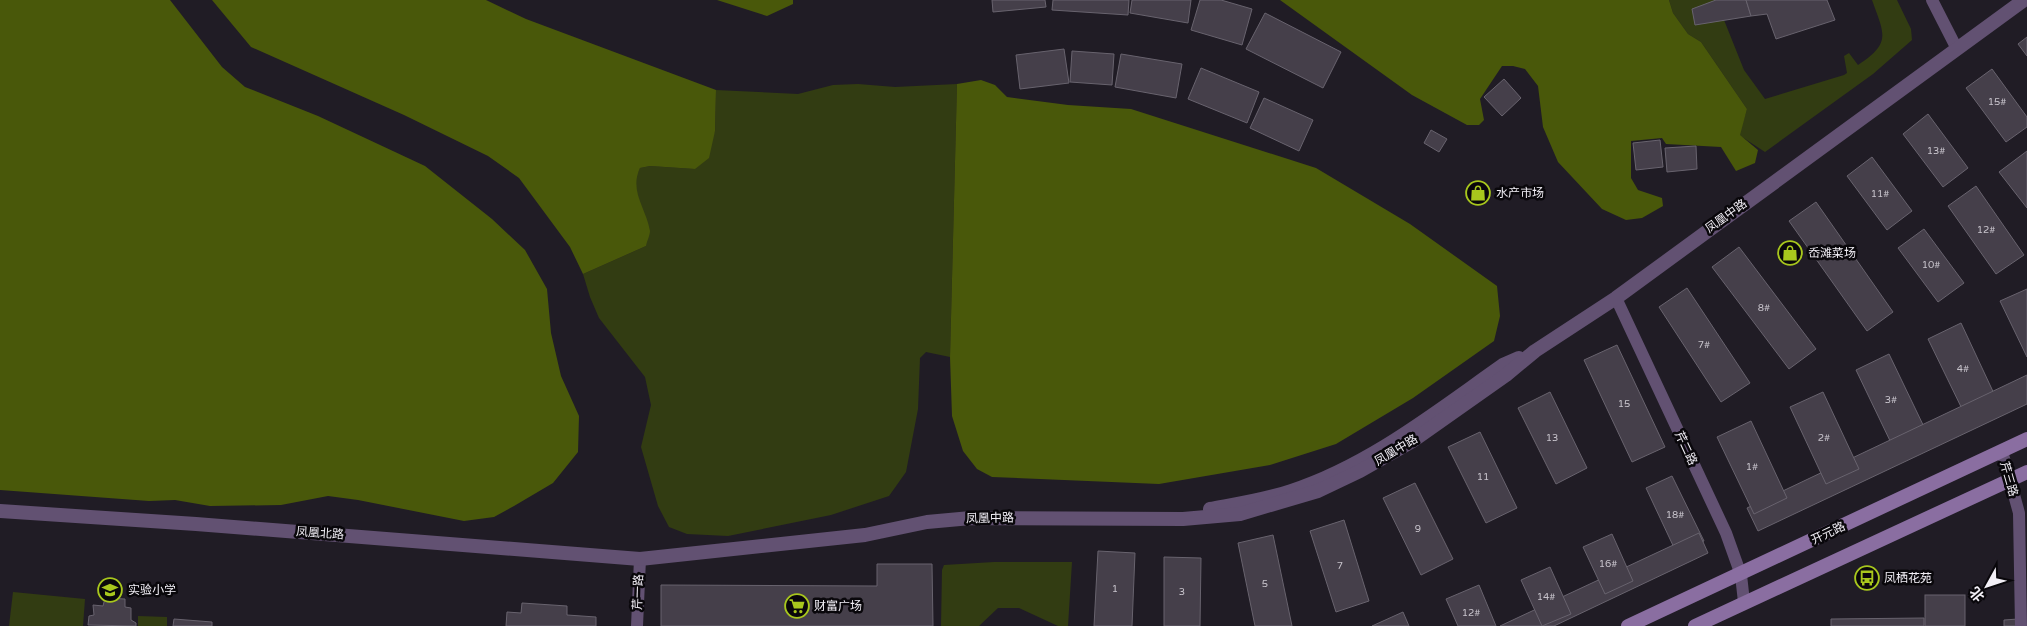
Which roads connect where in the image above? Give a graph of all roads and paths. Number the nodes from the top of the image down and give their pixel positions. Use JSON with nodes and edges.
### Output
{"nodes":[{"id":1,"x":1932,"y":0,"type":"edge"},
{"id":2,"x":2024,"y":0,"type":"edge"},
{"id":3,"x":1957,"y":49,"type":"junction"},
{"id":4,"x":1616,"y":298,"type":"junction"},
{"id":5,"x":2027,"y":439,"type":"edge"},
{"id":6,"x":2002,"y":451,"type":"junction"},
{"id":7,"x":2027,"y":472,"type":"edge"},
{"id":8,"x":2010,"y":480,"type":"junction"},
{"id":9,"x":0,"y":511,"type":"edge"},
{"id":10,"x":640,"y":559,"type":"junction"},
{"id":11,"x":1741,"y":575,"type":"junction"},
{"id":12,"x":1744,"y":602,"type":"junction"},
{"id":13,"x":637,"y":626,"type":"edge"},
{"id":14,"x":1628,"y":626,"type":"edge"},
{"id":15,"x":1695,"y":626,"type":"edge"},
{"id":16,"x":2021,"y":626,"type":"edge"}],
"edges":[{"from":1,"to":3,"type":"street"},
{"from":2,"to":3,"type":"street","name":"凤凰中路"},
{"from":3,"to":4,"type":"street","name":"凤凰中路"},
{"from":4,"to":10,"type":"street","name":"凤凰中路"},
{"from":4,"to":11,"type":"street","name":"芹二路"},
{"from":5,"to":6,"type":"main road","name":"开元路"},
{"from":6,"to":8,"type":"street","name":"芹三路"},
{"from":6,"to":11,"type":"main road","name":"开元路"},
{"from":7,"to":8,"type":"main road"},
{"from":8,"to":12,"type":"main road"},
{"from":8,"to":16,"type":"street","name":"芹三路"},
{"from":9,"to":10,"type":"street","name":"凤凰北路"},
{"from":10,"to":13,"type":"street","name":"芹一路"},
{"from":11,"to":12,"type":"street","name":"芹二路"},
{"from":11,"to":14,"type":"main road","name":"开元路"},
{"from":12,"to":15,"type":"main road"}]}
